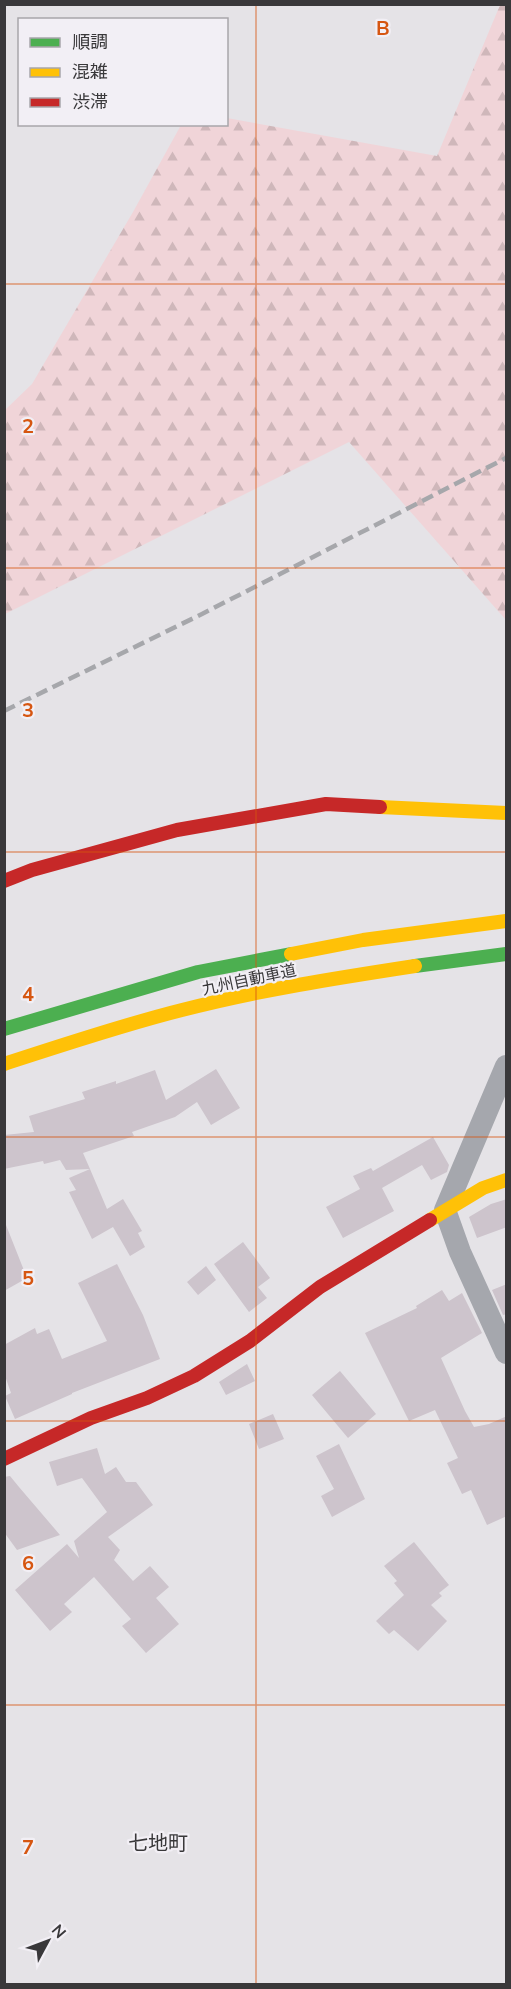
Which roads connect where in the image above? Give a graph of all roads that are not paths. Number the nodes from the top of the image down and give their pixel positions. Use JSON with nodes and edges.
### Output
{"nodes":[{"id":1,"x":507,"y":813,"type":"edge"},
{"id":2,"x":4,"y":881,"type":"edge"},
{"id":3,"x":507,"y":921,"type":"edge"},
{"id":4,"x":507,"y":954,"type":"edge"},
{"id":5,"x":4,"y":1029,"type":"edge"},
{"id":6,"x":4,"y":1064,"type":"edge"},
{"id":7,"x":507,"y":1066,"type":"edge"},
{"id":8,"x":507,"y":1180,"type":"edge"},
{"id":9,"x":445,"y":1210,"type":"junction"},
{"id":10,"x":507,"y":1353,"type":"edge"},
{"id":11,"x":4,"y":1459,"type":"edge"}],
"edges":[{"from":1,"to":2,"type":"main road"},
{"from":3,"to":5,"type":"main road","name":"九州自動車道"},
{"from":4,"to":6,"type":"main road","name":"九州自動車道"},
{"from":7,"to":9,"type":"street"},
{"from":8,"to":9,"type":"main road"},
{"from":9,"to":10,"type":"street"},
{"from":9,"to":11,"type":"main road"}]}
